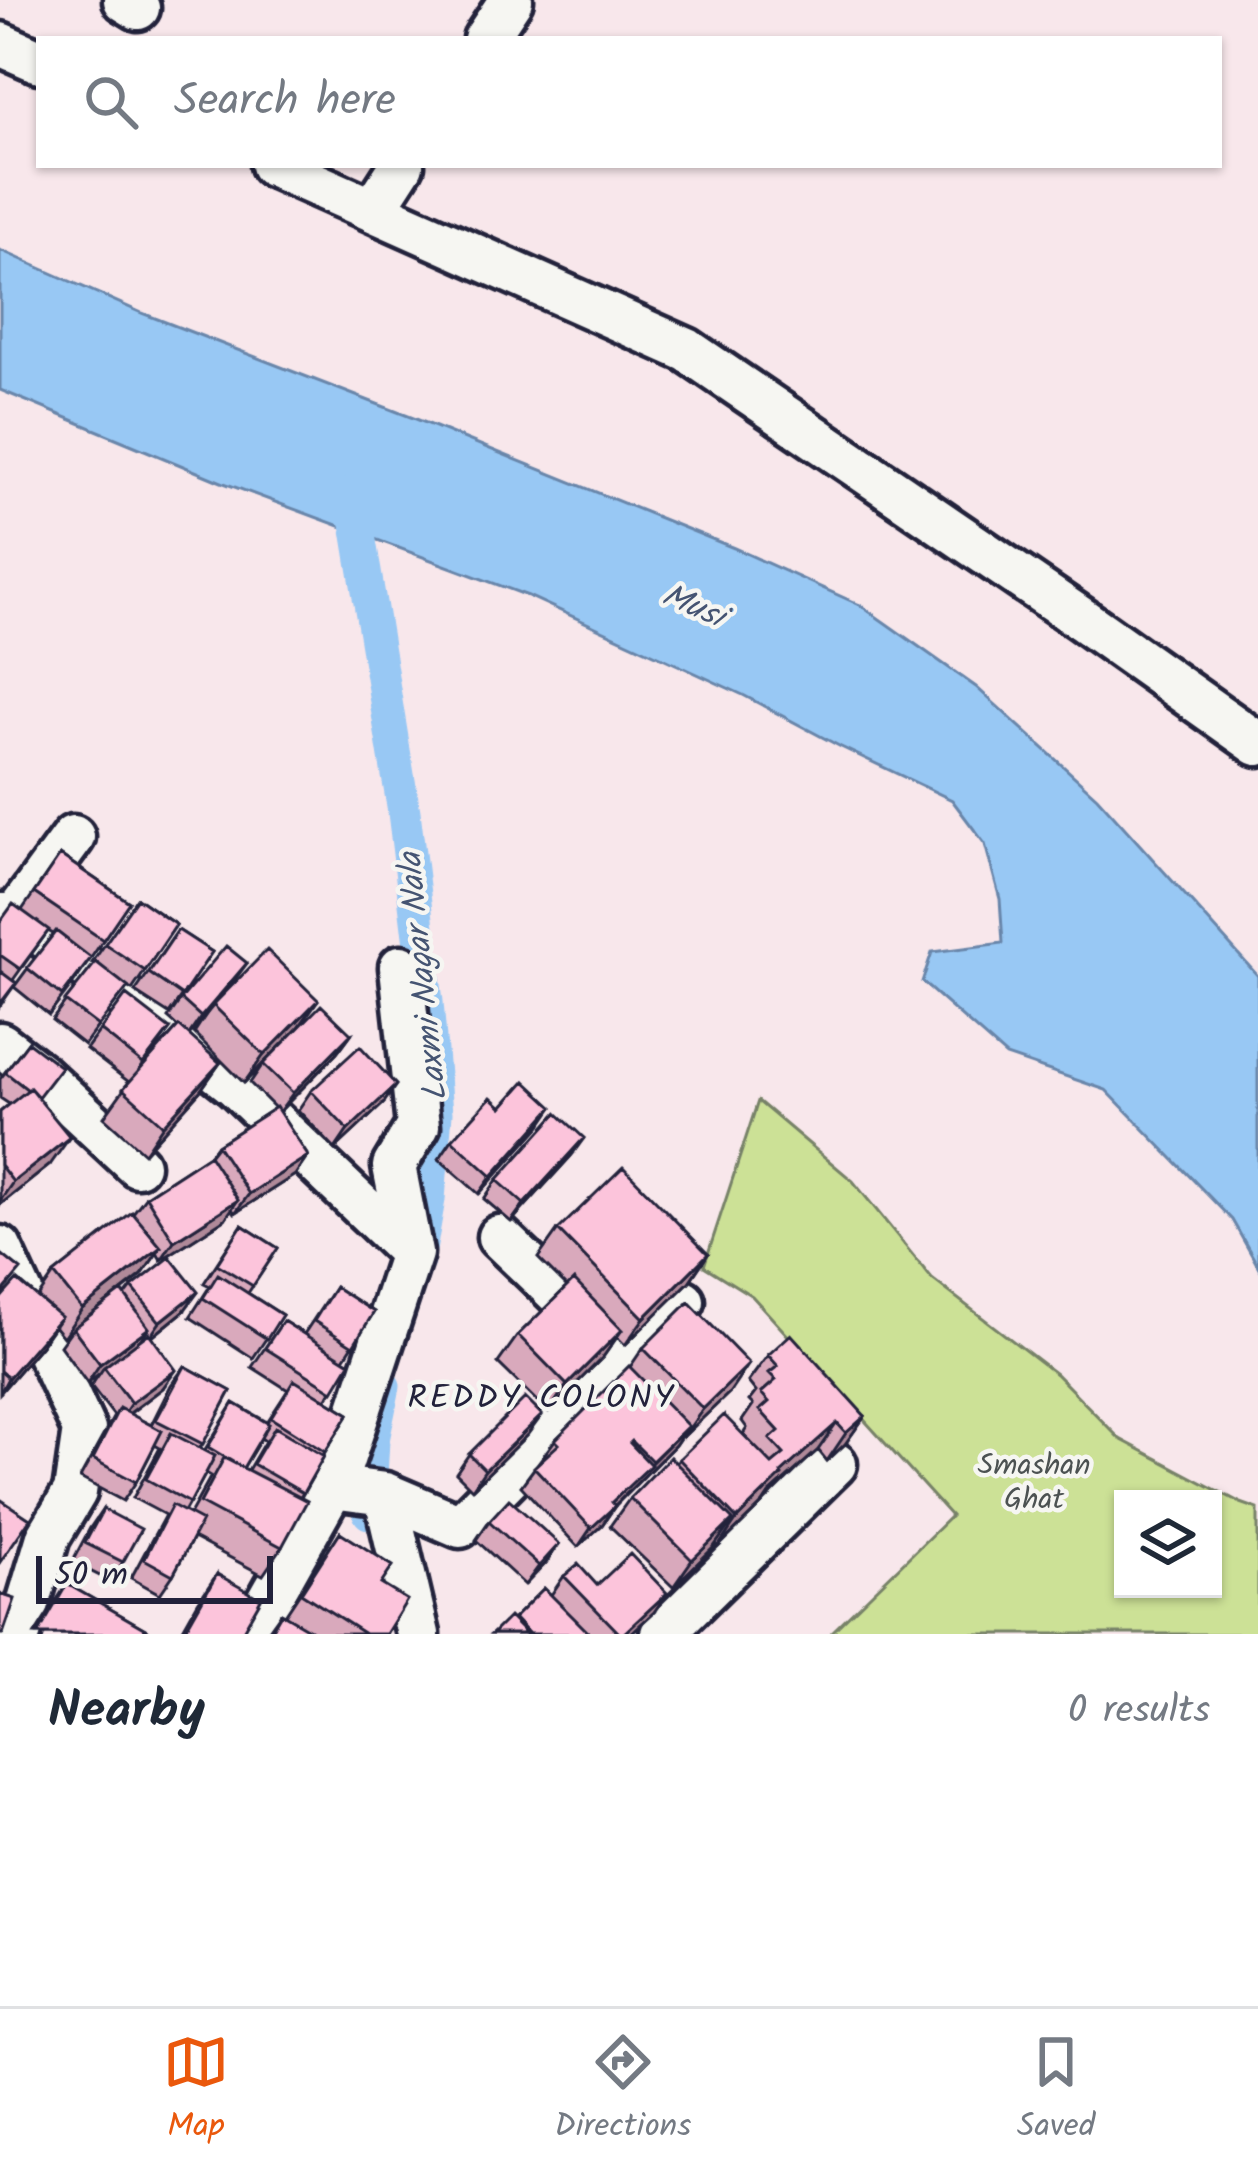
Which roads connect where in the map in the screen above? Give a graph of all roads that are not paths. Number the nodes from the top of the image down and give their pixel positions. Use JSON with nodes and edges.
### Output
{"nodes":[{"id":1,"x":512,"y":0,"type":"edge"},
{"id":2,"x":487,"y":36,"type":"edge"},
{"id":3,"x":0,"y":44,"type":"edge"},
{"id":4,"x":36,"y":60,"type":"edge"},
{"id":5,"x":279,"y":168,"type":"edge"},
{"id":6,"x":400,"y":168,"type":"edge"},
{"id":7,"x":373,"y":210,"type":"junction"},
{"id":8,"x":1258,"y":745,"type":"edge"},
{"id":9,"x":73,"y":837,"type":"dead end"},
{"id":10,"x":8,"y":915,"type":"edge"},
{"id":11,"x":401,"y":967,"type":"dead end"},
{"id":12,"x":0,"y":1044,"type":"edge"},
{"id":13,"x":136,"y":1165,"type":"dead end"},
{"id":14,"x":499,"y":1237,"type":"dead end"},
{"id":15,"x":0,"y":1248,"type":"edge"},
{"id":16,"x":411,"y":1253,"type":"junction"},
{"id":17,"x":683,"y":1301,"type":"edge"},
{"id":18,"x":626,"y":1359,"type":"junction"},
{"id":19,"x":835,"y":1465,"type":"dead end"},
{"id":20,"x":335,"y":1481,"type":"junction"},
{"id":21,"x":386,"y":1494,"type":"junction"},
{"id":22,"x":19,"y":1634,"type":"edge"},
{"id":23,"x":250,"y":1634,"type":"edge"},
{"id":24,"x":418,"y":1634,"type":"edge"},
{"id":25,"x":662,"y":1634,"type":"edge"}],
"edges":[{"from":1,"to":2,"type":"street"},
{"from":3,"to":4,"type":"street"},
{"from":5,"to":7,"type":"street"},
{"from":6,"to":7,"type":"street"},
{"from":7,"to":8,"type":"street"},
{"from":9,"to":10,"type":"street"},
{"from":10,"to":16,"type":"street"},
{"from":11,"to":16,"type":"street"},
{"from":12,"to":13,"type":"street"},
{"from":14,"to":18,"type":"street"},
{"from":15,"to":22,"type":"street"},
{"from":16,"to":20,"type":"street"},
{"from":17,"to":18,"type":"street"},
{"from":18,"to":21,"type":"street"},
{"from":19,"to":25,"type":"street"},
{"from":20,"to":21,"type":"street"},
{"from":20,"to":23,"type":"street"},
{"from":21,"to":24,"type":"street"}]}
